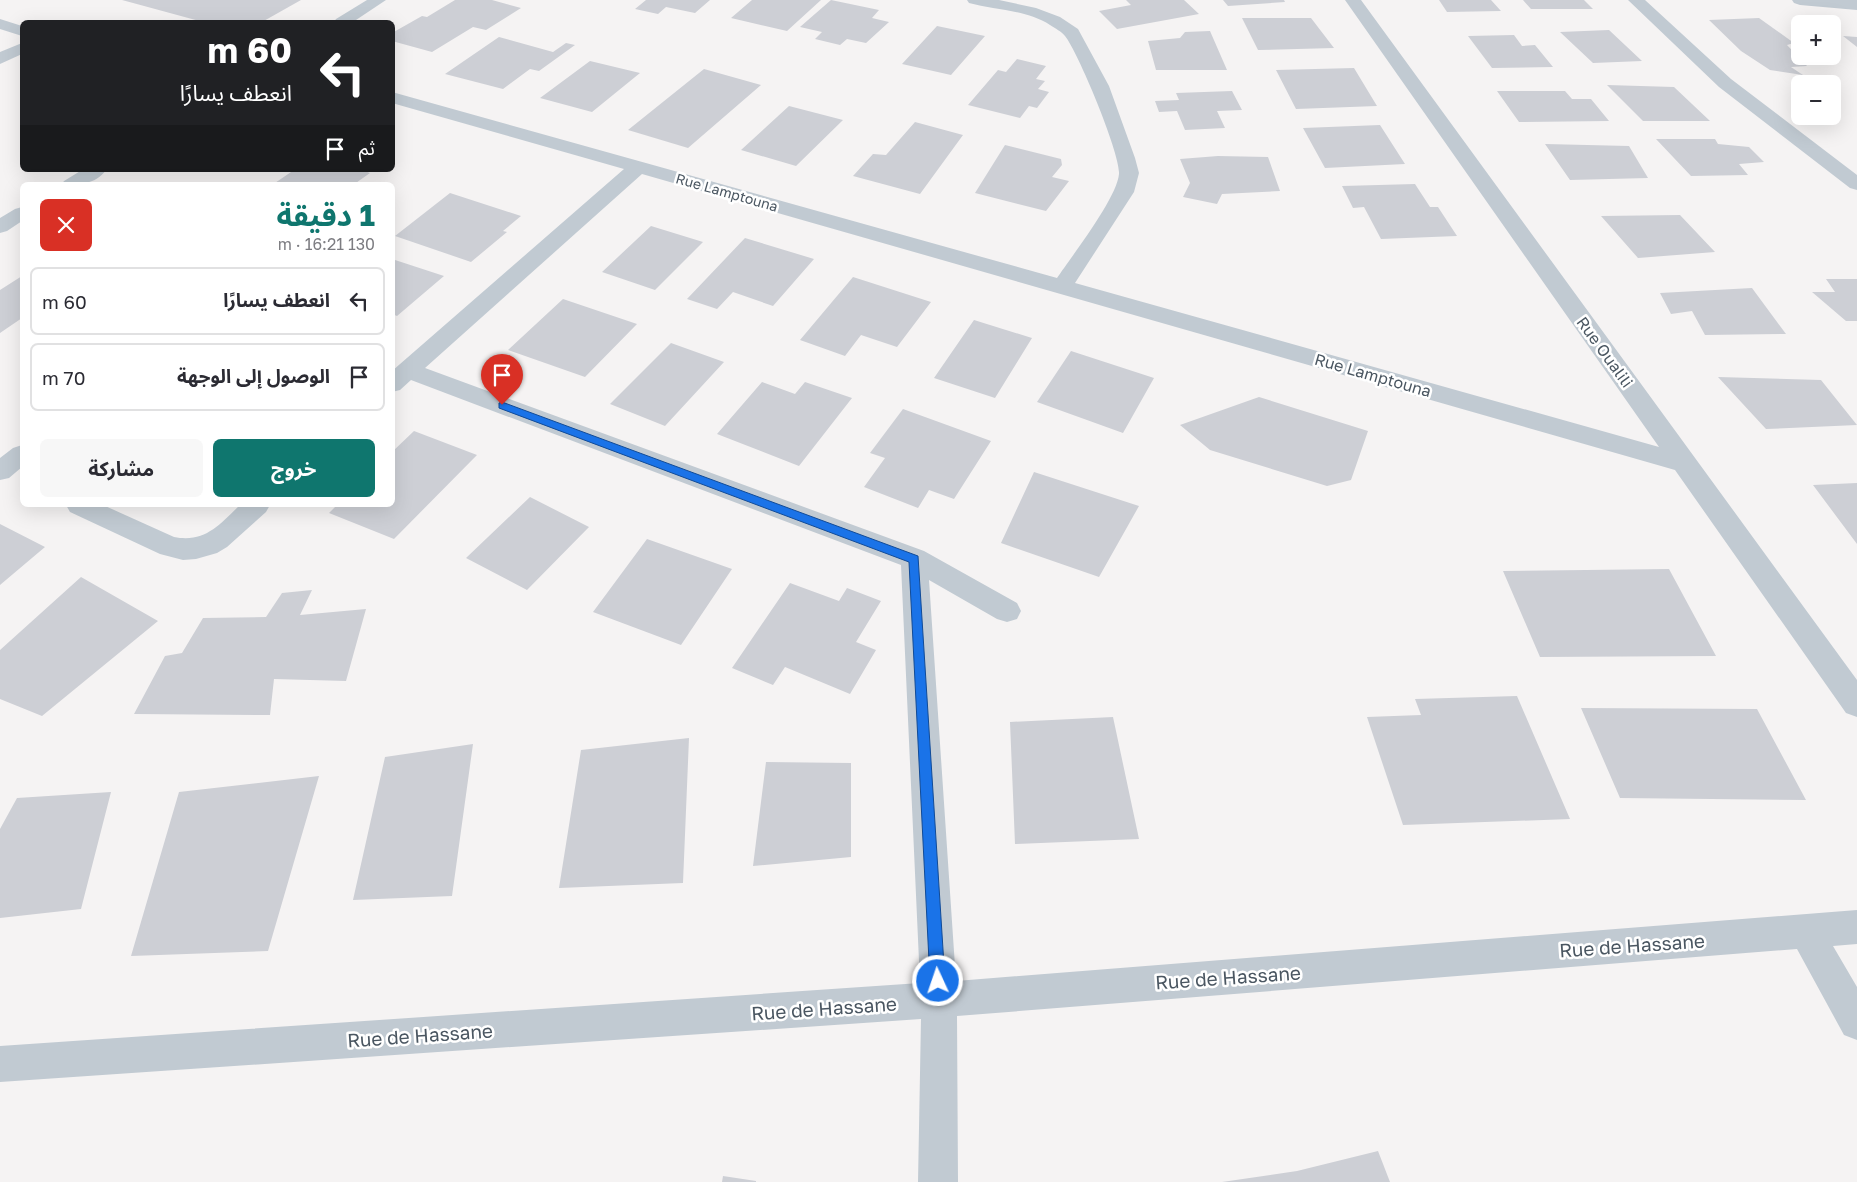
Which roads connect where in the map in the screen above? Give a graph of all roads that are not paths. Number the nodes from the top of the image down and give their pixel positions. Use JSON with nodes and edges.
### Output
{"nodes":[{"id":1,"x":378,"y":0,"type":"edge"},
{"id":2,"x":975,"y":0,"type":"edge"},
{"id":3,"x":1353,"y":0,"type":"edge"},
{"id":4,"x":1636,"y":0,"type":"edge"},
{"id":5,"x":1800,"y":0,"type":"edge"},
{"id":6,"x":1857,"y":5,"type":"edge"},
{"id":7,"x":345,"y":20,"type":"edge"},
{"id":8,"x":0,"y":24,"type":"edge"},
{"id":9,"x":20,"y":30,"type":"edge"},
{"id":10,"x":20,"y":49,"type":"edge"},
{"id":11,"x":0,"y":59,"type":"edge"},
{"id":12,"x":395,"y":98,"type":"edge"},
{"id":13,"x":638,"y":167,"type":"junction"},
{"id":14,"x":93,"y":172,"type":"edge"},
{"id":15,"x":75,"y":182,"type":"edge"},
{"id":16,"x":1857,"y":184,"type":"edge"},
{"id":17,"x":20,"y":214,"type":"edge"},
{"id":18,"x":0,"y":227,"type":"edge"},
{"id":19,"x":1062,"y":287,"type":"junction"},
{"id":20,"x":400,"y":377,"type":"edge"},
{"id":21,"x":20,"y":456,"type":"edge"},
{"id":22,"x":1684,"y":463,"type":"junction"},
{"id":23,"x":6,"y":472,"type":"edge"},
{"id":24,"x":83,"y":507,"type":"edge"},
{"id":25,"x":255,"y":507,"type":"edge"},
{"id":26,"x":914,"y":559,"type":"junction"},
{"id":27,"x":1007,"y":611,"type":"dead end"},
{"id":28,"x":1857,"y":704,"type":"edge"},
{"id":29,"x":1857,"y":928,"type":"edge"},
{"id":30,"x":1806,"y":932,"type":"junction"},
{"id":31,"x":939,"y":1000,"type":"junction"},
{"id":32,"x":1857,"y":1022,"type":"edge"},
{"id":33,"x":0,"y":1064,"type":"edge"},
{"id":34,"x":938,"y":1182,"type":"edge"}],
"edges":[{"from":1,"to":7,"type":"street"},
{"from":2,"to":19,"type":"street"},
{"from":3,"to":22,"type":"street","name":"Rue Oualili"},
{"from":4,"to":16,"type":"street"},
{"from":5,"to":6,"type":"street"},
{"from":8,"to":9,"type":"street"},
{"from":10,"to":11,"type":"street"},
{"from":12,"to":13,"type":"street","name":"Rue Lamptouna"},
{"from":13,"to":19,"type":"street","name":"Rue Lamptouna"},
{"from":13,"to":20,"type":"street"},
{"from":14,"to":15,"type":"street"},
{"from":17,"to":18,"type":"street"},
{"from":19,"to":22,"type":"street","name":"Rue Lamptouna"},
{"from":20,"to":26,"type":"street"},
{"from":21,"to":23,"type":"street"},
{"from":22,"to":28,"type":"street","name":"Rue Oualili"},
{"from":24,"to":25,"type":"street"},
{"from":26,"to":27,"type":"street"},
{"from":26,"to":31,"type":"street"},
{"from":29,"to":30,"type":"street","name":"Rue de Hassane"},
{"from":30,"to":31,"type":"street","name":"Rue de Hassane"},
{"from":30,"to":32,"type":"street"},
{"from":31,"to":33,"type":"street","name":"Rue de Hassane"},
{"from":31,"to":34,"type":"street"}]}
